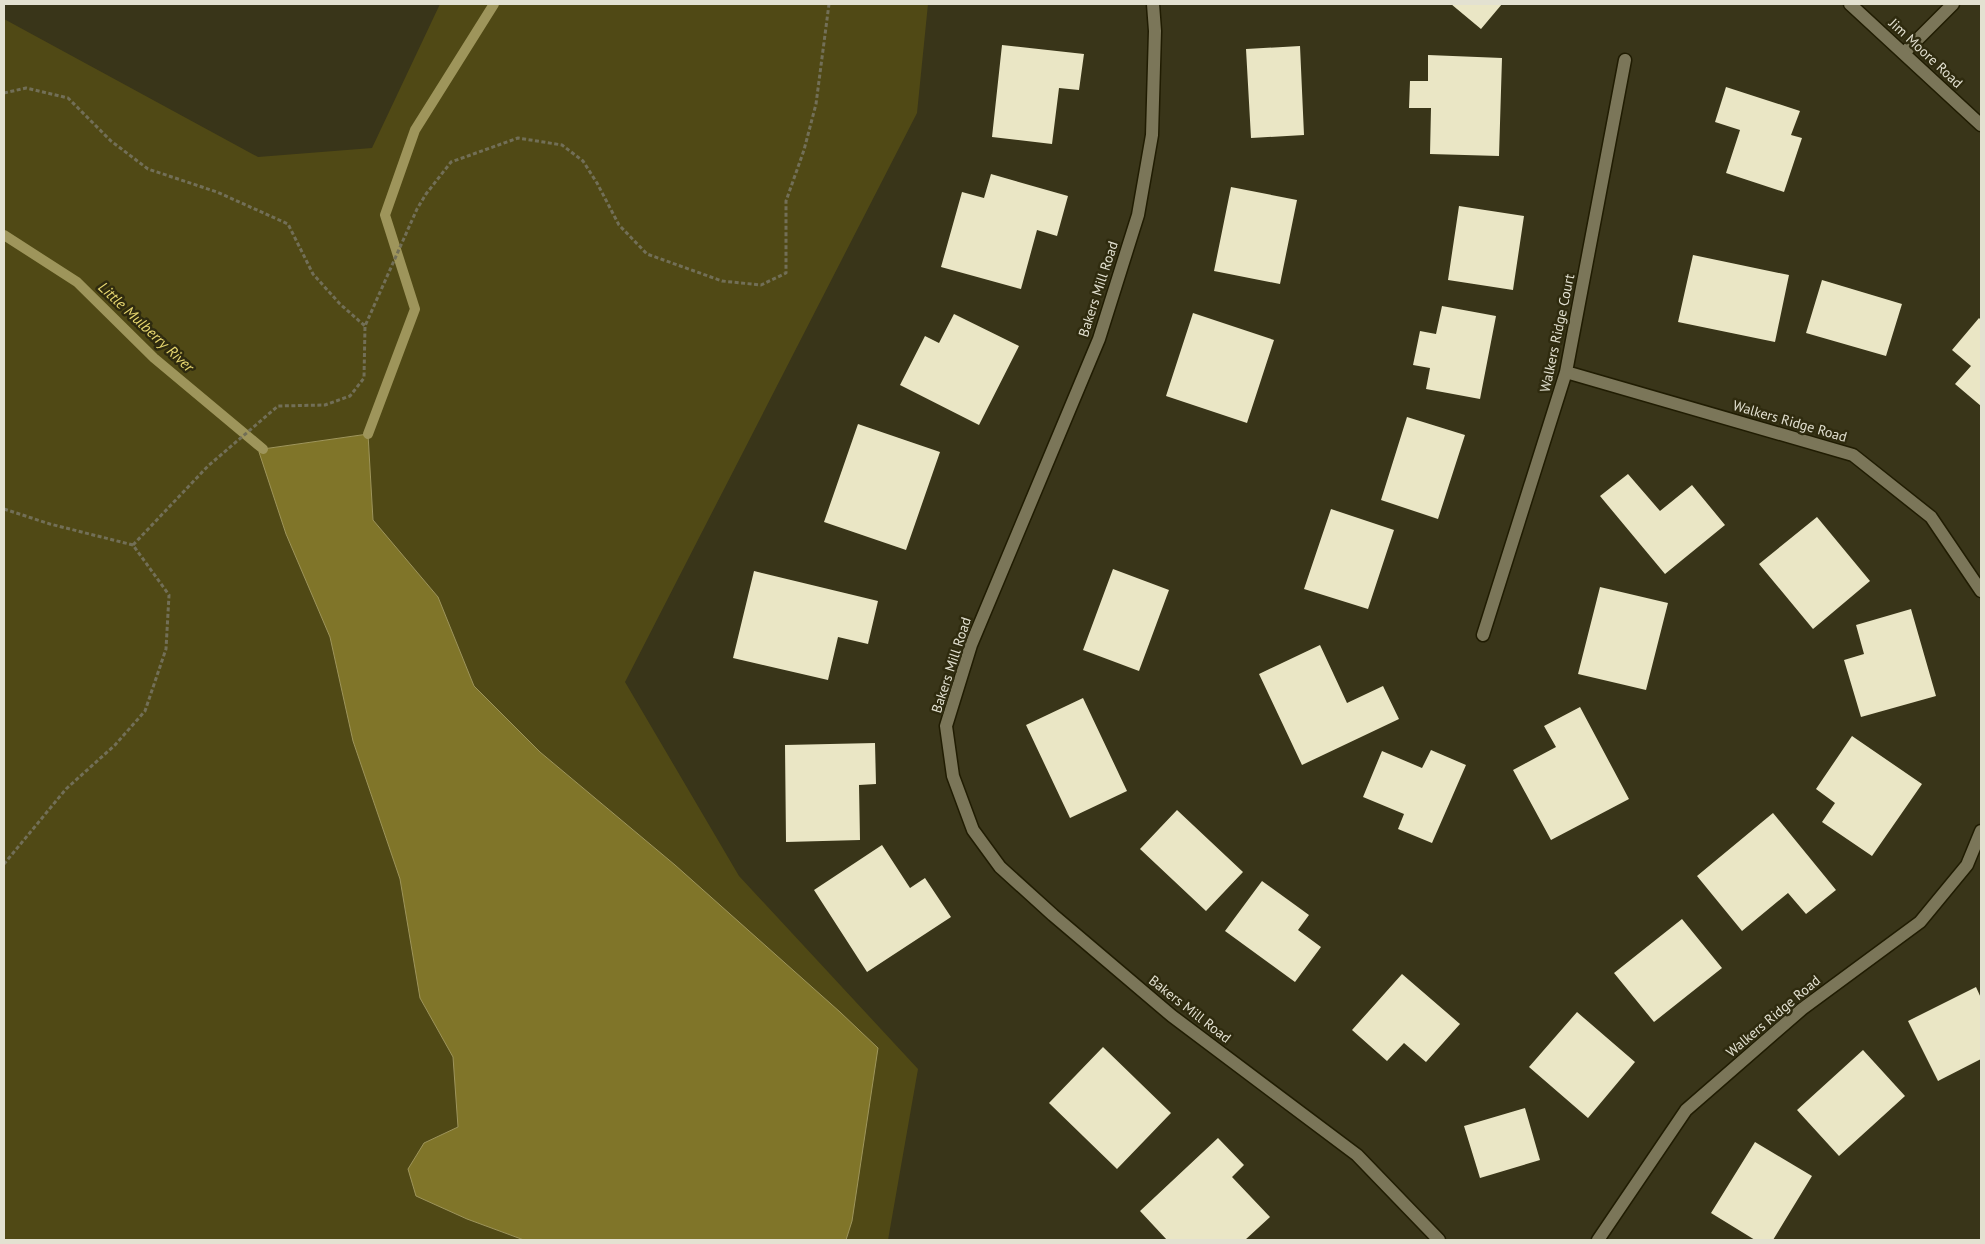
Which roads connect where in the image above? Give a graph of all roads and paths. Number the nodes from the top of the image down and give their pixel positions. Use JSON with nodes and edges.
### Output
{"nodes":[{"id":1,"x":829,"y":4,"type":"edge"},
{"id":2,"x":1153,"y":4,"type":"edge"},
{"id":3,"x":1850,"y":4,"type":"edge"},
{"id":4,"x":1954,"y":4,"type":"edge"},
{"id":5,"x":1904,"y":53,"type":"junction"},
{"id":6,"x":1624,"y":60,"type":"dead end"},
{"id":7,"x":4,"y":94,"type":"edge"},
{"id":8,"x":1981,"y":125,"type":"edge"},
{"id":9,"x":365,"y":326,"type":"junction"},
{"id":10,"x":1566,"y":372,"type":"junction"},
{"id":11,"x":4,"y":509,"type":"edge"},
{"id":12,"x":134,"y":546,"type":"junction"},
{"id":13,"x":1981,"y":591,"type":"edge"},
{"id":14,"x":1482,"y":635,"type":"dead end"},
{"id":15,"x":1981,"y":831,"type":"edge"},
{"id":16,"x":4,"y":864,"type":"edge"},
{"id":17,"x":1439,"y":1240,"type":"edge"},
{"id":18,"x":1598,"y":1240,"type":"edge"}],
"edges":[{"from":1,"to":9,"type":"path"},
{"from":2,"to":17,"type":"street","name":"Bakers Mill Road"},
{"from":3,"to":5,"type":"street","name":"Jim Moore Road"},
{"from":4,"to":5,"type":"street"},
{"from":5,"to":8,"type":"street","name":"Jim Moore Road"},
{"from":6,"to":10,"type":"street","name":"Walkers Ridge Court"},
{"from":7,"to":9,"type":"path"},
{"from":9,"to":12,"type":"path"},
{"from":10,"to":13,"type":"street","name":"Walkers Ridge Road"},
{"from":10,"to":14,"type":"street","name":"Walkers Ridge Court"},
{"from":11,"to":12,"type":"path"},
{"from":12,"to":16,"type":"path"},
{"from":15,"to":18,"type":"street","name":"Walkers Ridge Road"}]}
